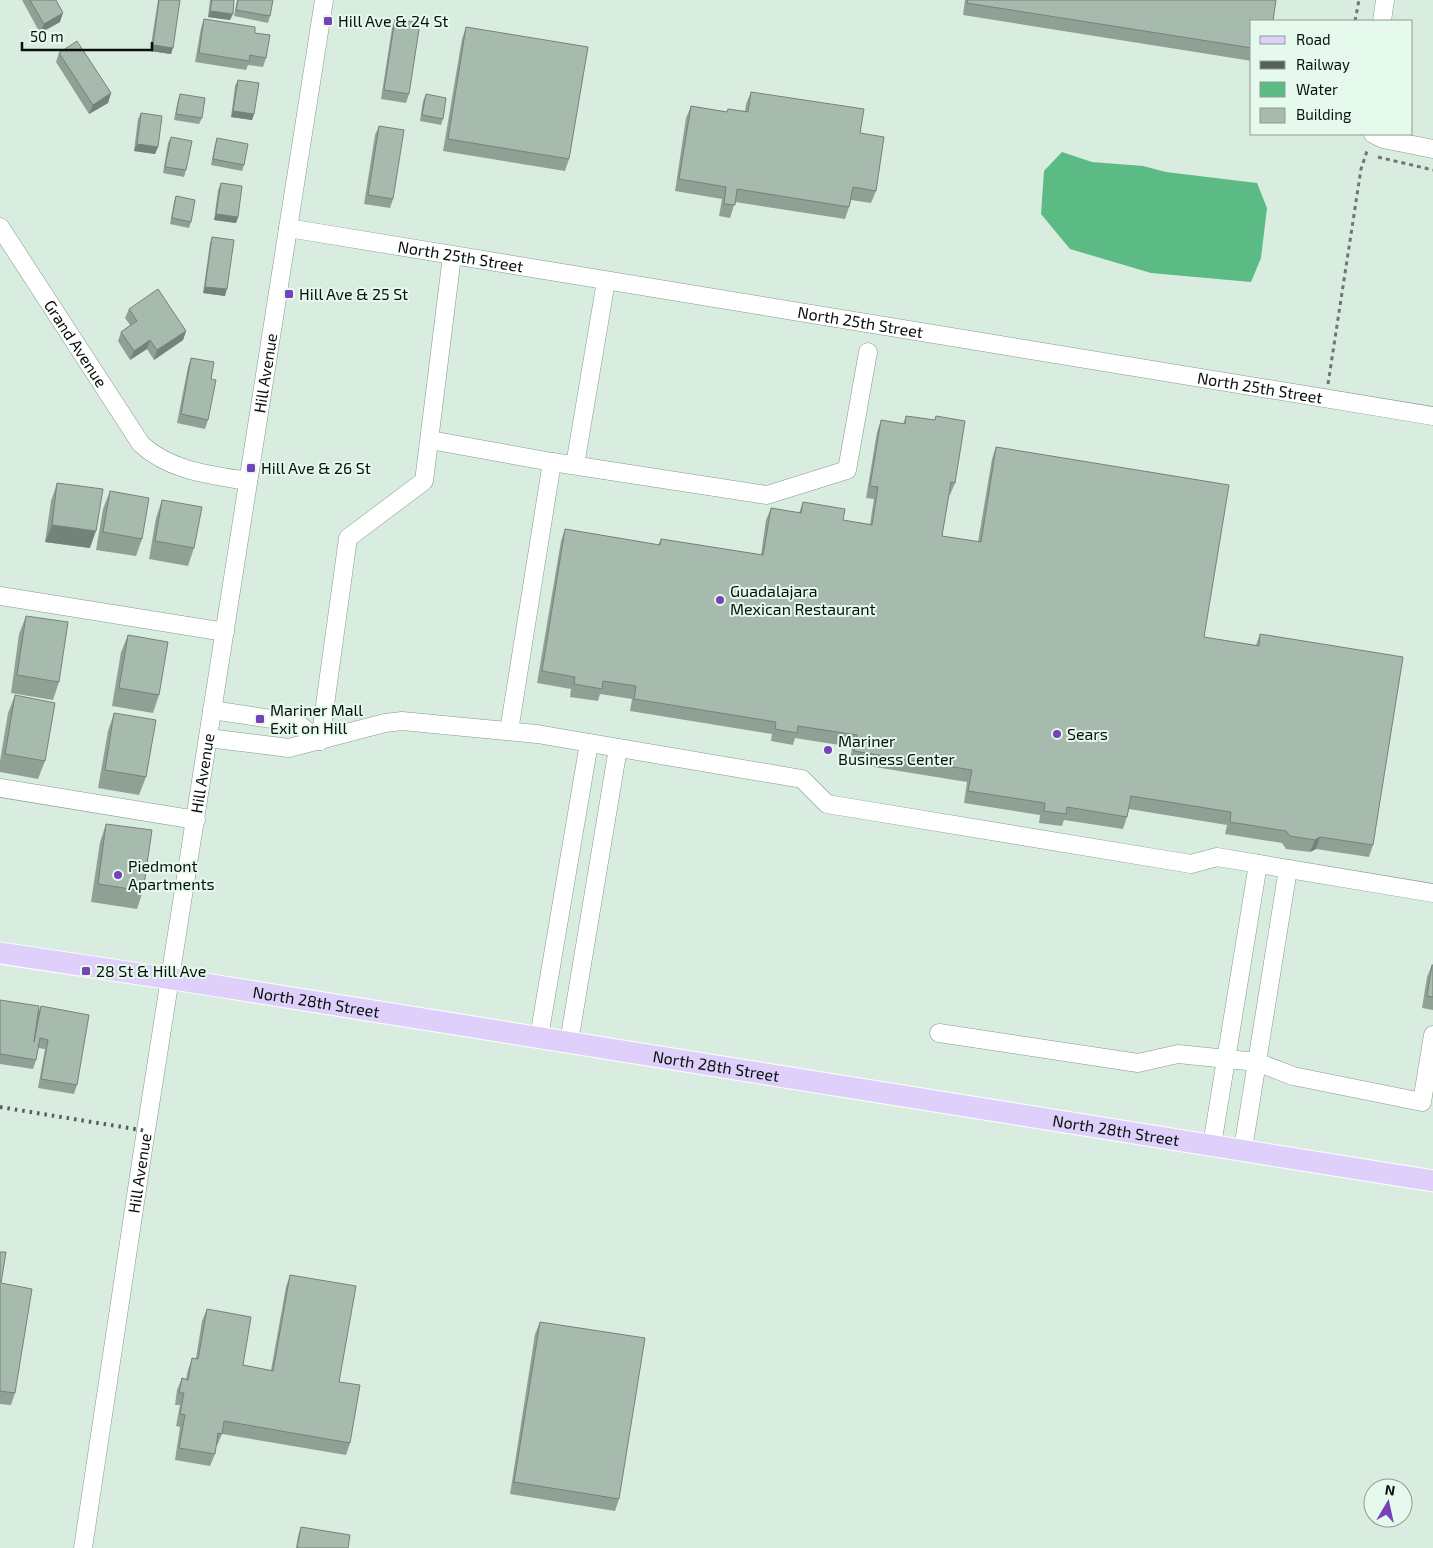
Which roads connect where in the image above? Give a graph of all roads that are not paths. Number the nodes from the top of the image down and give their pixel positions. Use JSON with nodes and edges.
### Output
{"nodes":[{"id":1,"x":324,"y":0,"type":"edge"},
{"id":2,"x":1385,"y":0,"type":"edge"},
{"id":3,"x":1382,"y":20,"type":"edge"},
{"id":4,"x":1376,"y":135,"type":"edge"},
{"id":5,"x":1433,"y":149,"type":"edge"},
{"id":6,"x":0,"y":227,"type":"edge"},
{"id":7,"x":288,"y":228,"type":"junction"},
{"id":8,"x":452,"y":256,"type":"junction"},
{"id":9,"x":606,"y":281,"type":"junction"},
{"id":10,"x":868,"y":352,"type":"dead end"},
{"id":11,"x":1433,"y":416,"type":"edge"},
{"id":12,"x":430,"y":440,"type":"junction"},
{"id":13,"x":552,"y":462,"type":"junction"},
{"id":14,"x":575,"y":465,"type":"junction"},
{"id":15,"x":248,"y":481,"type":"junction"},
{"id":16,"x":0,"y":596,"type":"edge"},
{"id":17,"x":225,"y":632,"type":"junction"},
{"id":18,"x":212,"y":710,"type":"junction"},
{"id":19,"x":509,"y":731,"type":"junction"},
{"id":20,"x":208,"y":738,"type":"junction"},
{"id":21,"x":320,"y":740,"type":"junction"},
{"id":22,"x":589,"y":742,"type":"junction"},
{"id":23,"x":618,"y":748,"type":"junction"},
{"id":24,"x":0,"y":788,"type":"edge"},
{"id":25,"x":196,"y":820,"type":"junction"},
{"id":26,"x":1258,"y":864,"type":"junction"},
{"id":27,"x":1288,"y":869,"type":"junction"},
{"id":28,"x":1433,"y":892,"type":"edge"},
{"id":29,"x":0,"y":953,"type":"edge"},
{"id":30,"x":171,"y":978,"type":"junction"},
{"id":31,"x":939,"y":1033,"type":"dead end"},
{"id":32,"x":1433,"y":1035,"type":"edge"},
{"id":33,"x":539,"y":1037,"type":"junction"},
{"id":34,"x":569,"y":1042,"type":"junction"},
{"id":35,"x":1226,"y":1058,"type":"junction"},
{"id":36,"x":1257,"y":1062,"type":"junction"},
{"id":37,"x":1212,"y":1145,"type":"junction"},
{"id":38,"x":1243,"y":1150,"type":"junction"},
{"id":39,"x":1433,"y":1181,"type":"edge"},
{"id":40,"x":83,"y":1548,"type":"edge"}],
"edges":[{"from":1,"to":7,"type":"street","name":"Hill Avenue"},
{"from":2,"to":3,"type":"street"},
{"from":4,"to":5,"type":"street"},
{"from":6,"to":15,"type":"street","name":"Grand Avenue"},
{"from":7,"to":8,"type":"street","name":"North 25th Street"},
{"from":7,"to":15,"type":"street","name":"Hill Avenue"},
{"from":8,"to":9,"type":"street","name":"North 25th Street"},
{"from":8,"to":12,"type":"street"},
{"from":9,"to":11,"type":"street","name":"North 25th Street"},
{"from":9,"to":14,"type":"street"},
{"from":10,"to":14,"type":"street"},
{"from":12,"to":13,"type":"street"},
{"from":12,"to":21,"type":"street"},
{"from":13,"to":14,"type":"street"},
{"from":13,"to":19,"type":"street"},
{"from":15,"to":17,"type":"street","name":"Hill Avenue"},
{"from":16,"to":17,"type":"street"},
{"from":17,"to":18,"type":"street","name":"Hill Avenue"},
{"from":18,"to":20,"type":"street","name":"Hill Avenue"},
{"from":18,"to":21,"type":"street"},
{"from":19,"to":21,"type":"street"},
{"from":19,"to":22,"type":"street"},
{"from":20,"to":21,"type":"street"},
{"from":20,"to":25,"type":"street","name":"Hill Avenue"},
{"from":22,"to":23,"type":"street"},
{"from":22,"to":33,"type":"street"},
{"from":23,"to":26,"type":"street"},
{"from":23,"to":34,"type":"street"},
{"from":24,"to":25,"type":"street"},
{"from":25,"to":30,"type":"street","name":"Hill Avenue"},
{"from":26,"to":27,"type":"street"},
{"from":26,"to":35,"type":"street"},
{"from":27,"to":28,"type":"street"},
{"from":27,"to":36,"type":"street"},
{"from":29,"to":30,"type":"main road","name":"North 28th Street"},
{"from":30,"to":33,"type":"main road","name":"North 28th Street"},
{"from":30,"to":40,"type":"street","name":"Hill Avenue"},
{"from":31,"to":35,"type":"street"},
{"from":32,"to":36,"type":"street"},
{"from":33,"to":34,"type":"main road","name":"North 28th Street"},
{"from":34,"to":37,"type":"main road","name":"North 28th Street"},
{"from":35,"to":36,"type":"street"},
{"from":35,"to":37,"type":"street"},
{"from":36,"to":38,"type":"street"},
{"from":37,"to":38,"type":"main road","name":"North 28th Street"},
{"from":38,"to":39,"type":"main road","name":"North 28th Street"}]}
